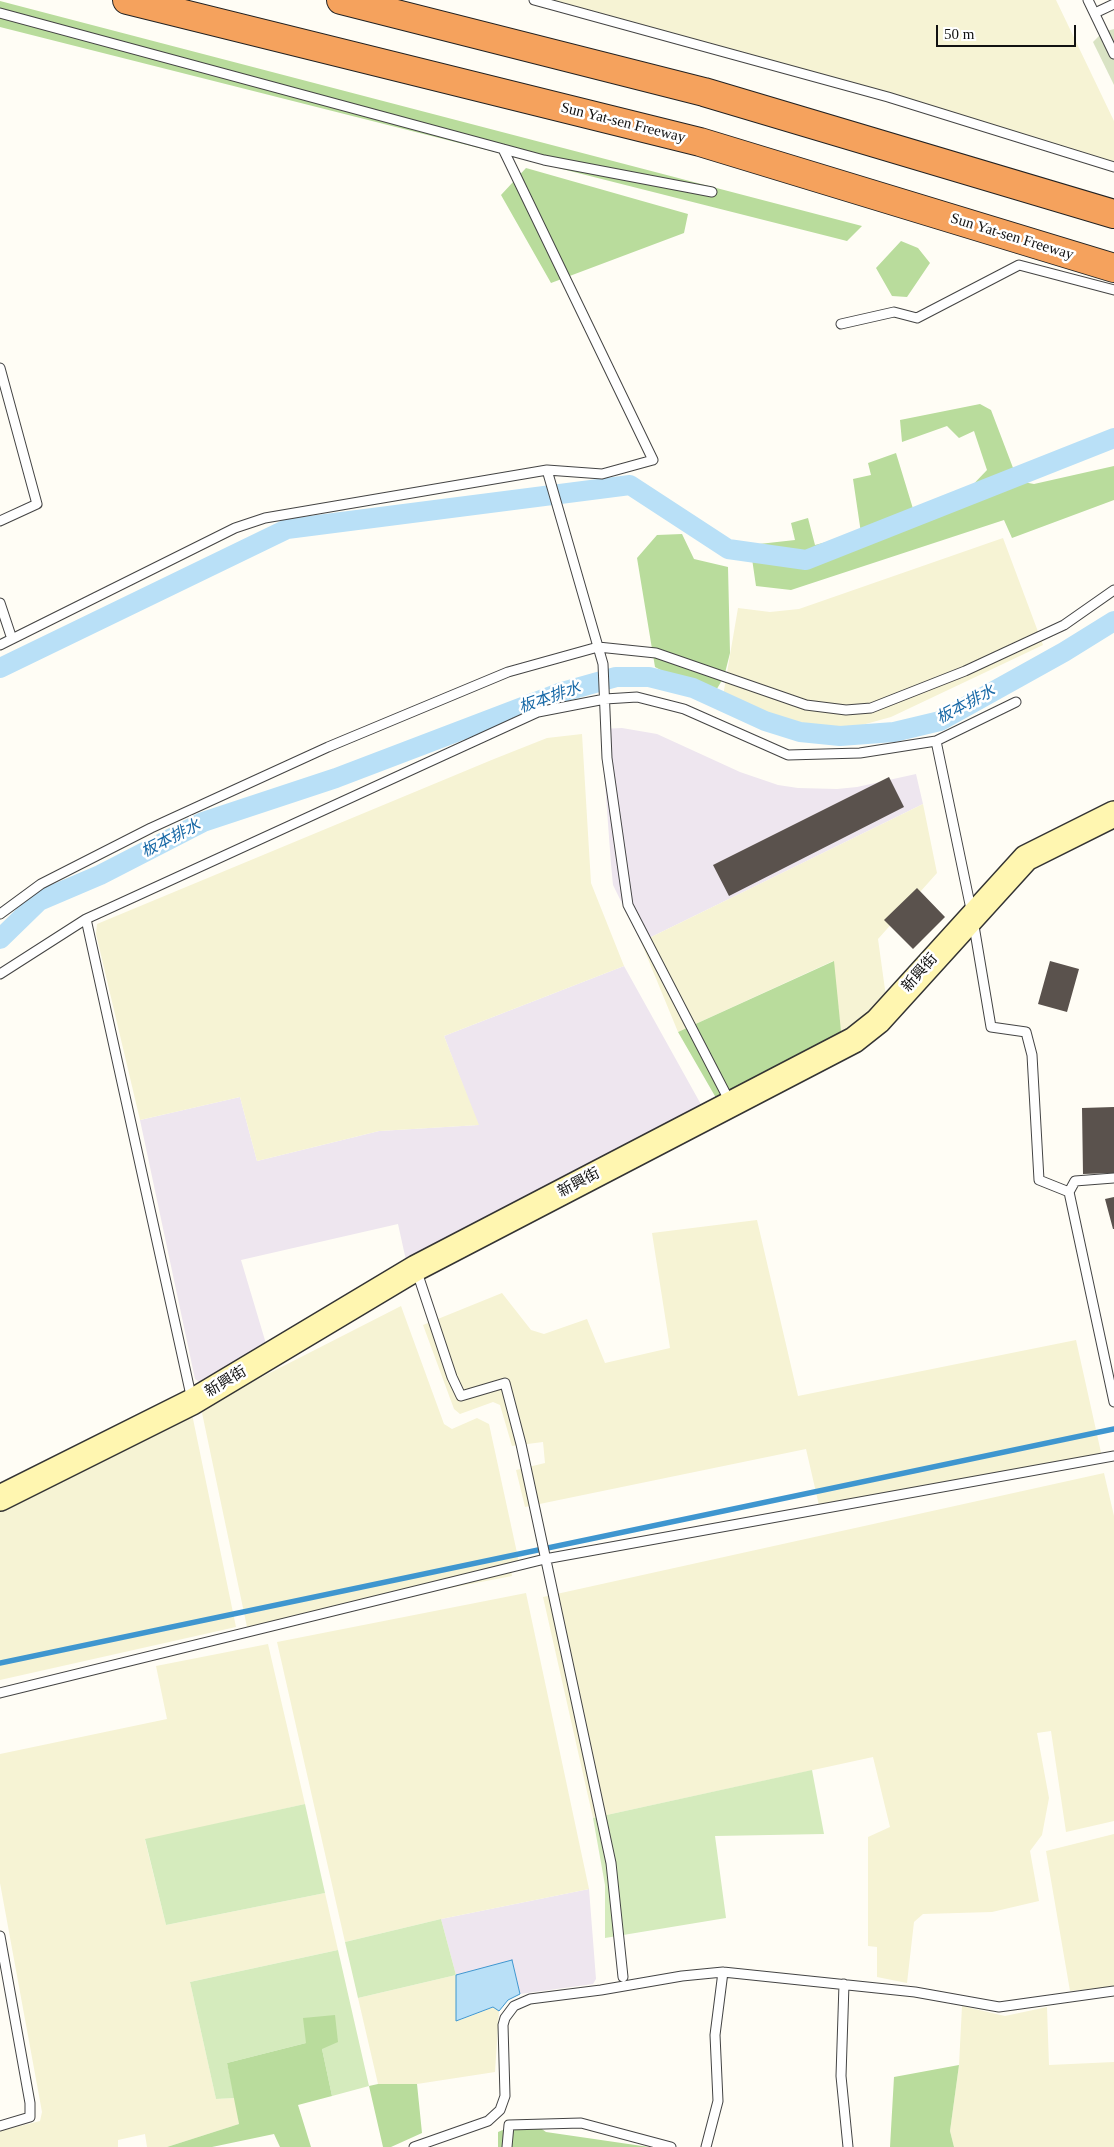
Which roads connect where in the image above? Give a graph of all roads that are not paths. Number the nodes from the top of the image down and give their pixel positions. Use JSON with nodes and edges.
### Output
{"nodes":[{"id":1,"x":127,"y":0,"type":"edge"},
{"id":2,"x":341,"y":0,"type":"edge"},
{"id":3,"x":534,"y":0,"type":"edge"},
{"id":4,"x":1088,"y":0,"type":"edge"},
{"id":5,"x":1114,"y":4,"type":"edge"},
{"id":6,"x":0,"y":13,"type":"edge"},
{"id":7,"x":1094,"y":13,"type":"junction"},
{"id":8,"x":1114,"y":54,"type":"edge"},
{"id":9,"x":503,"y":149,"type":"junction"},
{"id":10,"x":1114,"y":167,"type":"edge"},
{"id":11,"x":712,"y":192,"type":"dead end"},
{"id":12,"x":1114,"y":214,"type":"edge"},
{"id":13,"x":1114,"y":268,"type":"edge"},
{"id":14,"x":1114,"y":290,"type":"edge"},
{"id":15,"x":842,"y":324,"type":"dead end"},
{"id":16,"x":0,"y":368,"type":"edge"},
{"id":17,"x":547,"y":470,"type":"junction"},
{"id":18,"x":0,"y":521,"type":"edge"},
{"id":19,"x":1114,"y":590,"type":"edge"},
{"id":20,"x":0,"y":603,"type":"edge"},
{"id":21,"x":12,"y":639,"type":"junction"},
{"id":22,"x":0,"y":645,"type":"edge"},
{"id":23,"x":598,"y":647,"type":"junction"},
{"id":24,"x":605,"y":699,"type":"junction"},
{"id":25,"x":1016,"y":702,"type":"dead end"},
{"id":26,"x":936,"y":741,"type":"junction"},
{"id":27,"x":1114,"y":814,"type":"edge"},
{"id":28,"x":0,"y":914,"type":"edge"},
{"id":29,"x":972,"y":914,"type":"junction"},
{"id":30,"x":86,"y":919,"type":"junction"},
{"id":31,"x":0,"y":974,"type":"edge"},
{"id":32,"x":731,"y":1104,"type":"junction"},
{"id":33,"x":1114,"y":1178,"type":"edge"},
{"id":34,"x":1069,"y":1192,"type":"junction"},
{"id":35,"x":416,"y":1268,"type":"junction"},
{"id":36,"x":192,"y":1402,"type":"junction"},
{"id":37,"x":1114,"y":1402,"type":"edge"},
{"id":38,"x":1114,"y":1456,"type":"edge"},
{"id":39,"x":0,"y":1498,"type":"edge"},
{"id":40,"x":545,"y":1559,"type":"junction"},
{"id":41,"x":0,"y":1693,"type":"edge"},
{"id":42,"x":0,"y":1936,"type":"edge"},
{"id":43,"x":723,"y":1972,"type":"junction"},
{"id":44,"x":623,"y":1977,"type":"dead end"},
{"id":45,"x":844,"y":1984,"type":"junction"},
{"id":46,"x":1114,"y":1991,"type":"edge"},
{"id":47,"x":0,"y":2126,"type":"edge"},
{"id":48,"x":414,"y":2147,"type":"edge"},
{"id":49,"x":507,"y":2147,"type":"edge"},
{"id":50,"x":671,"y":2147,"type":"edge"},
{"id":51,"x":706,"y":2147,"type":"edge"},
{"id":52,"x":848,"y":2147,"type":"edge"}],
"edges":[{"from":1,"to":13,"type":"highway","name":"Sun Yat-sen Freeway"},
{"from":2,"to":12,"type":"highway"},
{"from":3,"to":10,"type":"lane"},
{"from":4,"to":7,"type":"lane"},
{"from":5,"to":7,"type":"lane"},
{"from":6,"to":9,"type":"lane"},
{"from":7,"to":8,"type":"lane"},
{"from":9,"to":11,"type":"lane"},
{"from":9,"to":17,"type":"lane"},
{"from":14,"to":15,"type":"lane"},
{"from":16,"to":18,"type":"lane"},
{"from":17,"to":21,"type":"lane"},
{"from":17,"to":23,"type":"lane"},
{"from":19,"to":23,"type":"lane"},
{"from":20,"to":21,"type":"lane"},
{"from":21,"to":22,"type":"lane"},
{"from":23,"to":24,"type":"lane"},
{"from":23,"to":28,"type":"lane"},
{"from":24,"to":26,"type":"lane"},
{"from":24,"to":30,"type":"lane"},
{"from":24,"to":32,"type":"lane"},
{"from":25,"to":26,"type":"lane"},
{"from":26,"to":29,"type":"lane"},
{"from":27,"to":29,"type":"street","name":"新興街"},
{"from":29,"to":32,"type":"street","name":"新興街"},
{"from":29,"to":34,"type":"lane"},
{"from":30,"to":31,"type":"lane"},
{"from":30,"to":36,"type":"lane"},
{"from":32,"to":35,"type":"street","name":"新興街"},
{"from":33,"to":34,"type":"lane"},
{"from":34,"to":37,"type":"lane"},
{"from":35,"to":36,"type":"street","name":"新興街"},
{"from":35,"to":40,"type":"lane"},
{"from":36,"to":39,"type":"street","name":"新興街"},
{"from":38,"to":40,"type":"lane"},
{"from":40,"to":41,"type":"lane"},
{"from":40,"to":44,"type":"lane"},
{"from":42,"to":47,"type":"lane"},
{"from":43,"to":45,"type":"lane"},
{"from":43,"to":48,"type":"lane"},
{"from":43,"to":51,"type":"lane"},
{"from":45,"to":46,"type":"lane"},
{"from":45,"to":52,"type":"lane"},
{"from":49,"to":50,"type":"lane"}]}
